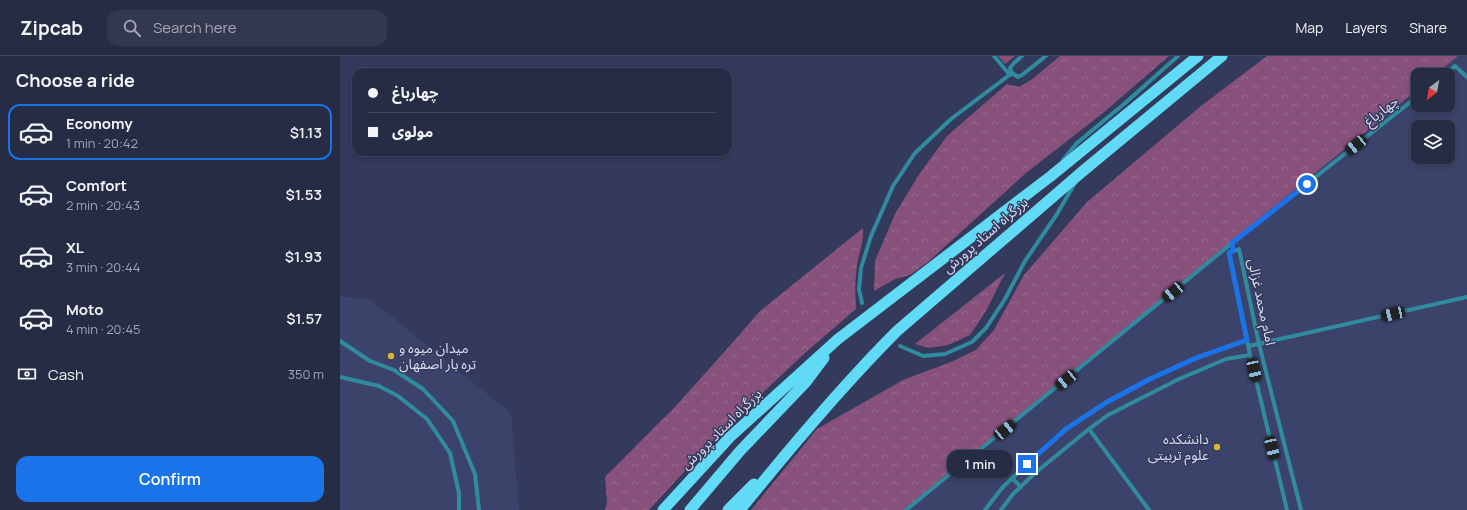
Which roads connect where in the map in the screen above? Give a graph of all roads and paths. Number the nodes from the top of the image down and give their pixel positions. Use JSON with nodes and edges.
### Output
{"nodes":[{"id":1,"x":994,"y":56,"type":"edge"},
{"id":2,"x":1022,"y":56,"type":"edge"},
{"id":3,"x":1046,"y":56,"type":"edge"},
{"id":4,"x":1178,"y":56,"type":"edge"},
{"id":5,"x":1198,"y":56,"type":"edge"},
{"id":6,"x":1222,"y":56,"type":"edge"},
{"id":7,"x":1453,"y":68,"type":"edge"},
{"id":8,"x":1011,"y":74,"type":"junction"},
{"id":9,"x":1467,"y":77,"type":"edge"},
{"id":10,"x":1411,"y":102,"type":"edge"},
{"id":11,"x":1083,"y":171,"type":"junction"},
{"id":12,"x":1051,"y":176,"type":"junction"},
{"id":13,"x":1232,"y":243,"type":"junction"},
{"id":14,"x":1233,"y":251,"type":"junction"},
{"id":15,"x":1467,"y":297,"type":"edge"},
{"id":16,"x":862,"y":303,"type":"dead end"},
{"id":17,"x":838,"y":338,"type":"junction"},
{"id":18,"x":1247,"y":340,"type":"junction"},
{"id":19,"x":340,"y":341,"type":"edge"},
{"id":20,"x":1259,"y":344,"type":"junction"},
{"id":21,"x":900,"y":346,"type":"dead end"},
{"id":22,"x":1249,"y":346,"type":"junction"},
{"id":23,"x":1250,"y":355,"type":"junction"},
{"id":24,"x":340,"y":377,"type":"edge"},
{"id":25,"x":1089,"y":429,"type":"junction"},
{"id":26,"x":784,"y":455,"type":"junction"},
{"id":27,"x":1012,"y":478,"type":"junction"},
{"id":28,"x":1020,"y":487,"type":"junction"},
{"id":29,"x":459,"y":510,"type":"edge"},
{"id":30,"x":479,"y":510,"type":"edge"},
{"id":31,"x":663,"y":510,"type":"edge"},
{"id":32,"x":690,"y":510,"type":"edge"},
{"id":33,"x":728,"y":510,"type":"edge"},
{"id":34,"x":740,"y":510,"type":"edge"},
{"id":35,"x":906,"y":510,"type":"edge"},
{"id":36,"x":985,"y":510,"type":"edge"},
{"id":37,"x":1002,"y":510,"type":"edge"},
{"id":38,"x":1149,"y":510,"type":"edge"},
{"id":39,"x":1287,"y":510,"type":"edge"},
{"id":40,"x":1301,"y":510,"type":"edge"}],
"edges":[{"from":1,"to":8,"type":"lane"},
{"from":2,"to":8,"type":"lane"},
{"from":3,"to":8,"type":"lane"},
{"from":4,"to":12,"type":"lane"},
{"from":5,"to":12,"type":"highway","name":"بزرگراه استاد پرورش"},
{"from":6,"to":11,"type":"highway","name":"بزرگراه استاد پرورش"},
{"from":7,"to":9,"type":"lane"},
{"from":8,"to":16,"type":"lane"},
{"from":10,"to":13,"type":"lane","name":"چهارباغ"},
{"from":11,"to":21,"type":"lane"},
{"from":11,"to":26,"type":"highway","name":"بزرگراه استاد پرورش"},
{"from":12,"to":17,"type":"highway","name":"بزرگراه استاد پرورش"},
{"from":13,"to":14,"type":"lane"},
{"from":13,"to":35,"type":"lane","name":"چهارباغ"},
{"from":14,"to":18,"type":"lane","name":"امام محمد غزالی"},
{"from":14,"to":20,"type":"lane","name":"امام محمد غزالی"},
{"from":15,"to":20,"type":"lane"},
{"from":17,"to":31,"type":"highway","name":"بزرگراه استاد پرورش"},
{"from":17,"to":32,"type":"highway","name":"بزرگراه استاد پرورش"},
{"from":18,"to":22,"type":"lane","name":"امام محمد غزالی"},
{"from":18,"to":27,"type":"lane"},
{"from":19,"to":30,"type":"lane"},
{"from":20,"to":22,"type":"lane"},
{"from":20,"to":40,"type":"lane","name":"امام محمد غزالی"},
{"from":22,"to":23,"type":"lane","name":"امام محمد غزالی"},
{"from":23,"to":25,"type":"lane"},
{"from":23,"to":39,"type":"lane","name":"امام محمد غزالی"},
{"from":24,"to":29,"type":"lane"},
{"from":25,"to":28,"type":"lane"},
{"from":25,"to":38,"type":"lane"},
{"from":26,"to":33,"type":"highway","name":"بزرگراه استاد پرورش"},
{"from":26,"to":34,"type":"highway","name":"بزرگراه استاد پرورش"},
{"from":27,"to":28,"type":"lane"},
{"from":27,"to":36,"type":"lane"},
{"from":28,"to":37,"type":"lane"}]}
